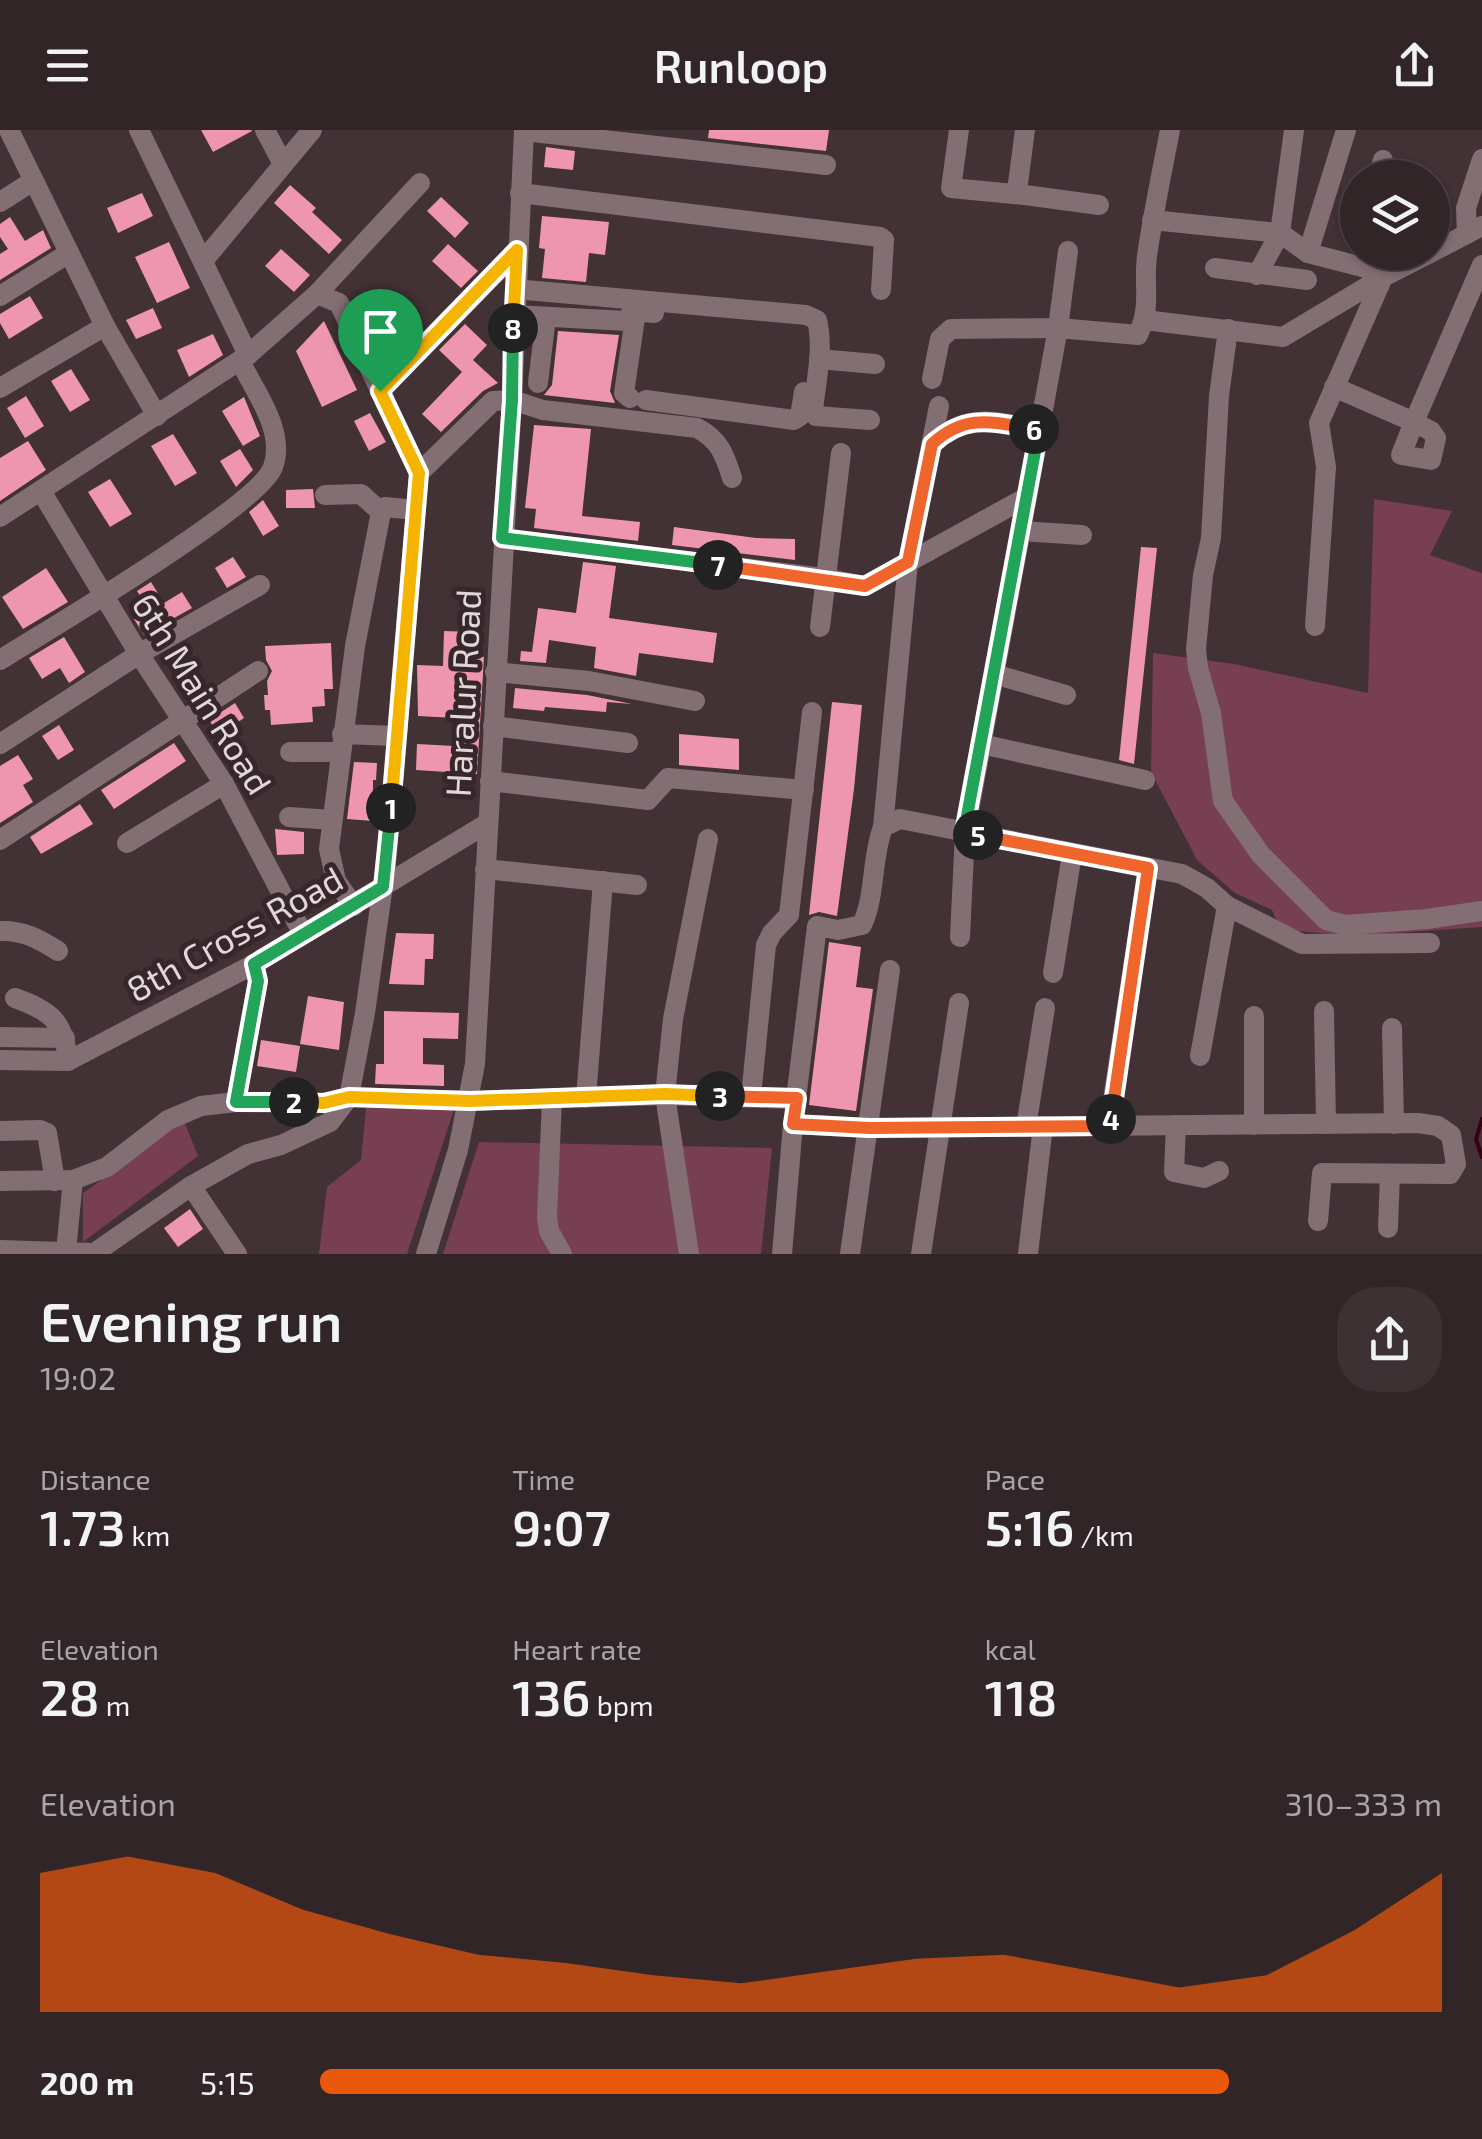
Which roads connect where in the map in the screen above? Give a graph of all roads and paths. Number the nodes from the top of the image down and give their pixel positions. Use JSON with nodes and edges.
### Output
{"nodes":[{"id":1,"x":9,"y":130,"type":"edge"},
{"id":2,"x":139,"y":130,"type":"edge"},
{"id":3,"x":265,"y":130,"type":"edge"},
{"id":4,"x":312,"y":130,"type":"edge"},
{"id":5,"x":524,"y":130,"type":"edge"},
{"id":6,"x":960,"y":130,"type":"edge"},
{"id":7,"x":1025,"y":130,"type":"edge"},
{"id":8,"x":1170,"y":130,"type":"edge"},
{"id":9,"x":1294,"y":130,"type":"edge"},
{"id":10,"x":1346,"y":130,"type":"edge"},
{"id":11,"x":1482,"y":159,"type":"edge"},
{"id":12,"x":283,"y":164,"type":"junction"},
{"id":13,"x":826,"y":166,"type":"dead end"},
{"id":14,"x":34,"y":180,"type":"junction"},
{"id":15,"x":420,"y":184,"type":"dead end"},
{"id":16,"x":520,"y":193,"type":"junction"},
{"id":17,"x":1024,"y":196,"type":"junction"},
{"id":18,"x":0,"y":202,"type":"edge"},
{"id":19,"x":1099,"y":205,"type":"dead end"},
{"id":20,"x":1152,"y":220,"type":"junction"},
{"id":21,"x":1474,"y":230,"type":"edge"},
{"id":22,"x":1280,"y":233,"type":"junction"},
{"id":23,"x":1450,"y":243,"type":"edge"},
{"id":24,"x":517,"y":250,"type":"junction"},
{"id":25,"x":1068,"y":250,"type":"dead end"},
{"id":26,"x":70,"y":253,"type":"junction"},
{"id":27,"x":1308,"y":253,"type":"junction"},
{"id":28,"x":1340,"y":255,"type":"edge"},
{"id":29,"x":202,"y":261,"type":"junction"},
{"id":30,"x":1482,"y":265,"type":"edge"},
{"id":31,"x":1214,"y":268,"type":"dead end"},
{"id":32,"x":1374,"y":270,"type":"edge"},
{"id":33,"x":1397,"y":270,"type":"edge"},
{"id":34,"x":1258,"y":275,"type":"junction"},
{"id":35,"x":1384,"y":277,"type":"junction"},
{"id":36,"x":1307,"y":280,"type":"dead end"},
{"id":37,"x":516,"y":289,"type":"junction"},
{"id":38,"x":881,"y":290,"type":"dead end"},
{"id":39,"x":317,"y":294,"type":"junction"},
{"id":40,"x":0,"y":296,"type":"edge"},
{"id":41,"x":1473,"y":309,"type":"edge"},
{"id":42,"x":636,"y":311,"type":"junction"},
{"id":43,"x":514,"y":315,"type":"junction"},
{"id":44,"x":546,"y":317,"type":"junction"},
{"id":45,"x":806,"y":319,"type":"junction"},
{"id":46,"x":1145,"y":320,"type":"junction"},
{"id":47,"x":105,"y":326,"type":"junction"},
{"id":48,"x":1058,"y":328,"type":"junction"},
{"id":49,"x":1228,"y":330,"type":"junction"},
{"id":50,"x":512,"y":352,"type":"junction"},
{"id":51,"x":541,"y":354,"type":"junction"},
{"id":52,"x":244,"y":358,"type":"junction"},
{"id":53,"x":819,"y":359,"type":"junction"},
{"id":54,"x":874,"y":364,"type":"dead end"},
{"id":55,"x":932,"y":379,"type":"dead end"},
{"id":56,"x":538,"y":383,"type":"dead end"},
{"id":57,"x":1334,"y":387,"type":"junction"},
{"id":58,"x":0,"y":388,"type":"edge"},
{"id":59,"x":380,"y":391,"type":"junction"},
{"id":60,"x":512,"y":400,"type":"junction"},
{"id":61,"x":940,"y":406,"type":"dead end"},
{"id":62,"x":157,"y":416,"type":"junction"},
{"id":63,"x":870,"y":420,"type":"dead end"},
{"id":64,"x":1039,"y":430,"type":"junction"},
{"id":65,"x":932,"y":444,"type":"junction"},
{"id":66,"x":841,"y":453,"type":"dead end"},
{"id":67,"x":419,"y":473,"type":"junction"},
{"id":68,"x":732,"y":478,"type":"dead end"},
{"id":69,"x":41,"y":491,"type":"junction"},
{"id":70,"x":324,"y":495,"type":"dead end"},
{"id":71,"x":1027,"y":497,"type":"junction"},
{"id":72,"x":415,"y":510,"type":"junction"},
{"id":73,"x":381,"y":512,"type":"junction"},
{"id":74,"x":0,"y":517,"type":"edge"},
{"id":75,"x":1021,"y":532,"type":"junction"},
{"id":76,"x":1082,"y":535,"type":"dead end"},
{"id":77,"x":502,"y":538,"type":"junction"},
{"id":78,"x":908,"y":562,"type":"junction"},
{"id":79,"x":824,"y":578,"type":"junction"},
{"id":80,"x":260,"y":585,"type":"dead end"},
{"id":81,"x":103,"y":594,"type":"junction"},
{"id":82,"x":1314,"y":626,"type":"dead end"},
{"id":83,"x":820,"y":627,"type":"dead end"},
{"id":84,"x":139,"y":654,"type":"junction"},
{"id":85,"x":0,"y":660,"type":"edge"},
{"id":86,"x":258,"y":671,"type":"dead end"},
{"id":87,"x":495,"y":672,"type":"junction"},
{"id":88,"x":994,"y":674,"type":"junction"},
{"id":89,"x":1066,"y":695,"type":"dead end"},
{"id":90,"x":696,"y":701,"type":"dead end"},
{"id":91,"x":812,"y":712,"type":"dead end"},
{"id":92,"x":183,"y":721,"type":"junction"},
{"id":93,"x":493,"y":726,"type":"junction"},
{"id":94,"x":396,"y":736,"type":"junction"},
{"id":95,"x":341,"y":743,"type":"junction"},
{"id":96,"x":628,"y":743,"type":"dead end"},
{"id":97,"x":0,"y":744,"type":"edge"},
{"id":98,"x":981,"y":744,"type":"junction"},
{"id":99,"x":290,"y":752,"type":"dead end"},
{"id":100,"x":1144,"y":780,"type":"dead end"},
{"id":101,"x":490,"y":781,"type":"junction"},
{"id":102,"x":224,"y":784,"type":"junction"},
{"id":103,"x":804,"y":790,"type":"junction"},
{"id":104,"x":289,"y":818,"type":"dead end"},
{"id":105,"x":332,"y":820,"type":"junction"},
{"id":106,"x":488,"y":823,"type":"junction"},
{"id":107,"x":883,"y":827,"type":"junction"},
{"id":108,"x":964,"y":832,"type":"junction"},
{"id":109,"x":708,"y":839,"type":"dead end"},
{"id":110,"x":0,"y":840,"type":"edge"},
{"id":111,"x":127,"y":844,"type":"dead end"},
{"id":112,"x":1072,"y":854,"type":"junction"},
{"id":113,"x":1148,"y":868,"type":"junction"},
{"id":114,"x":485,"y":870,"type":"junction"},
{"id":115,"x":603,"y":881,"type":"junction"},
{"id":116,"x":637,"y":885,"type":"dead end"},
{"id":117,"x":383,"y":887,"type":"junction"},
{"id":118,"x":354,"y":906,"type":"junction"},
{"id":119,"x":1226,"y":906,"type":"junction"},
{"id":120,"x":1482,"y":911,"type":"edge"},
{"id":121,"x":789,"y":915,"type":"junction"},
{"id":122,"x":816,"y":926,"type":"junction"},
{"id":123,"x":0,"y":931,"type":"edge"},
{"id":124,"x":302,"y":934,"type":"junction"},
{"id":125,"x":960,"y":937,"type":"dead end"},
{"id":126,"x":1430,"y":943,"type":"dead end"},
{"id":127,"x":58,"y":951,"type":"dead end"},
{"id":128,"x":254,"y":964,"type":"junction"},
{"id":129,"x":890,"y":970,"type":"dead end"},
{"id":130,"x":1053,"y":973,"type":"dead end"},
{"id":131,"x":16,"y":998,"type":"dead end"},
{"id":132,"x":959,"y":1002,"type":"dead end"},
{"id":133,"x":1045,"y":1008,"type":"dead end"},
{"id":134,"x":1324,"y":1011,"type":"dead end"},
{"id":135,"x":1254,"y":1016,"type":"dead end"},
{"id":136,"x":1392,"y":1028,"type":"dead end"},
{"id":137,"x":0,"y":1037,"type":"edge"},
{"id":138,"x":65,"y":1038,"type":"junction"},
{"id":139,"x":1200,"y":1056,"type":"dead end"},
{"id":140,"x":0,"y":1060,"type":"edge"},
{"id":141,"x":68,"y":1061,"type":"junction"},
{"id":142,"x":665,"y":1094,"type":"junction"},
{"id":143,"x":349,"y":1097,"type":"junction"},
{"id":144,"x":751,"y":1097,"type":"junction"},
{"id":145,"x":586,"y":1098,"type":"junction"},
{"id":146,"x":797,"y":1098,"type":"junction"},
{"id":147,"x":552,"y":1099,"type":"junction"},
{"id":148,"x":470,"y":1101,"type":"junction"},
{"id":149,"x":236,"y":1102,"type":"junction"},
{"id":150,"x":793,"y":1124,"type":"junction"},
{"id":151,"x":1326,"y":1124,"type":"junction"},
{"id":152,"x":1394,"y":1124,"type":"junction"},
{"id":153,"x":1254,"y":1125,"type":"junction"},
{"id":154,"x":1110,"y":1126,"type":"junction"},
{"id":155,"x":1176,"y":1126,"type":"junction"},
{"id":156,"x":1035,"y":1127,"type":"junction"},
{"id":157,"x":869,"y":1128,"type":"junction"},
{"id":158,"x":939,"y":1128,"type":"junction"},
{"id":159,"x":0,"y":1131,"type":"edge"},
{"id":160,"x":1219,"y":1171,"type":"dead end"},
{"id":161,"x":1390,"y":1174,"type":"junction"},
{"id":162,"x":64,"y":1180,"type":"junction"},
{"id":163,"x":0,"y":1182,"type":"edge"},
{"id":164,"x":191,"y":1186,"type":"junction"},
{"id":165,"x":1318,"y":1222,"type":"dead end"},
{"id":166,"x":1388,"y":1228,"type":"dead end"},
{"id":167,"x":122,"y":1246,"type":"edge"},
{"id":168,"x":0,"y":1250,"type":"edge"},
{"id":169,"x":66,"y":1251,"type":"junction"},
{"id":170,"x":94,"y":1254,"type":"edge"},
{"id":171,"x":237,"y":1254,"type":"edge"},
{"id":172,"x":426,"y":1254,"type":"edge"},
{"id":173,"x":562,"y":1254,"type":"edge"},
{"id":174,"x":689,"y":1254,"type":"edge"},
{"id":175,"x":782,"y":1254,"type":"edge"},
{"id":176,"x":850,"y":1254,"type":"edge"},
{"id":177,"x":921,"y":1254,"type":"edge"},
{"id":178,"x":1028,"y":1254,"type":"edge"}],
"edges":[{"from":1,"to":14,"type":"street"},
{"from":2,"to":29,"type":"street"},
{"from":3,"to":12,"type":"street"},
{"from":4,"to":12,"type":"street"},
{"from":5,"to":13,"type":"street"},
{"from":5,"to":16,"type":"street","name":"Haralur Road"},
{"from":6,"to":17,"type":"street"},
{"from":7,"to":17,"type":"street"},
{"from":8,"to":20,"type":"street"},
{"from":9,"to":22,"type":"street"},
{"from":10,"to":27,"type":"street"},
{"from":11,"to":21,"type":"street"},
{"from":12,"to":29,"type":"street"},
{"from":14,"to":18,"type":"street"},
{"from":14,"to":26,"type":"street"},
{"from":15,"to":39,"type":"street"},
{"from":16,"to":24,"type":"street","name":"Haralur Road"},
{"from":16,"to":38,"type":"street"},
{"from":17,"to":19,"type":"street"},
{"from":20,"to":22,"type":"street"},
{"from":20,"to":46,"type":"street"},
{"from":21,"to":23,"type":"street"},
{"from":22,"to":27,"type":"street"},
{"from":22,"to":34,"type":"street"},
{"from":24,"to":37,"type":"street","name":"Haralur Road"},
{"from":24,"to":59,"type":"street"},
{"from":25,"to":48,"type":"street"},
{"from":26,"to":40,"type":"street"},
{"from":26,"to":47,"type":"street"},
{"from":27,"to":28,"type":"street"},
{"from":29,"to":52,"type":"street"},
{"from":30,"to":41,"type":"street"},
{"from":31,"to":34,"type":"street"},
{"from":32,"to":35,"type":"street"},
{"from":33,"to":35,"type":"street"},
{"from":34,"to":36,"type":"street"},
{"from":35,"to":49,"type":"street"},
{"from":35,"to":57,"type":"street"},
{"from":37,"to":43,"type":"street","name":"Haralur Road"},
{"from":37,"to":45,"type":"street"},
{"from":39,"to":52,"type":"street"},
{"from":39,"to":59,"type":"street"},
{"from":41,"to":57,"type":"street"},
{"from":42,"to":44,"type":"street"},
{"from":42,"to":45,"type":"street"},
{"from":42,"to":45,"type":"street"},
{"from":43,"to":44,"type":"street"},
{"from":43,"to":50,"type":"street","name":"Haralur Road"},
{"from":44,"to":51,"type":"street"},
{"from":45,"to":53,"type":"street"},
{"from":46,"to":48,"type":"street"},
{"from":46,"to":49,"type":"street"},
{"from":47,"to":58,"type":"street"},
{"from":47,"to":62,"type":"street"},
{"from":48,"to":55,"type":"street"},
{"from":48,"to":64,"type":"street"},
{"from":49,"to":120,"type":"street"},
{"from":50,"to":51,"type":"street"},
{"from":50,"to":60,"type":"street","name":"Haralur Road"},
{"from":51,"to":56,"type":"street"},
{"from":52,"to":62,"type":"street"},
{"from":52,"to":81,"type":"street"},
{"from":53,"to":54,"type":"street"},
{"from":53,"to":63,"type":"street"},
{"from":57,"to":82,"type":"street"},
{"from":59,"to":67,"type":"street"},
{"from":60,"to":67,"type":"street"},
{"from":60,"to":68,"type":"street"},
{"from":60,"to":77,"type":"street","name":"Haralur Road"},
{"from":61,"to":65,"type":"street"},
{"from":62,"to":69,"type":"street"},
{"from":64,"to":65,"type":"street"},
{"from":64,"to":71,"type":"street"},
{"from":65,"to":78,"type":"street"},
{"from":66,"to":79,"type":"street"},
{"from":67,"to":72,"type":"street"},
{"from":69,"to":74,"type":"street"},
{"from":69,"to":81,"type":"street","name":"6th Main Road"},
{"from":70,"to":73,"type":"street"},
{"from":71,"to":75,"type":"street"},
{"from":71,"to":78,"type":"street"},
{"from":72,"to":73,"type":"street"},
{"from":72,"to":94,"type":"street"},
{"from":73,"to":95,"type":"street"},
{"from":75,"to":76,"type":"street"},
{"from":75,"to":88,"type":"street"},
{"from":77,"to":79,"type":"street"},
{"from":77,"to":87,"type":"street","name":"Haralur Road"},
{"from":78,"to":79,"type":"street"},
{"from":78,"to":107,"type":"street"},
{"from":79,"to":83,"type":"street"},
{"from":80,"to":84,"type":"street"},
{"from":81,"to":84,"type":"street","name":"6th Main Road"},
{"from":81,"to":85,"type":"street"},
{"from":84,"to":92,"type":"street","name":"6th Main Road"},
{"from":84,"to":97,"type":"street"},
{"from":86,"to":92,"type":"street"},
{"from":87,"to":90,"type":"street"},
{"from":87,"to":93,"type":"street","name":"Haralur Road"},
{"from":88,"to":89,"type":"street"},
{"from":88,"to":98,"type":"street"},
{"from":91,"to":103,"type":"street"},
{"from":92,"to":102,"type":"street","name":"6th Main Road"},
{"from":92,"to":110,"type":"street"},
{"from":93,"to":96,"type":"street"},
{"from":93,"to":101,"type":"street","name":"Haralur Road"},
{"from":94,"to":95,"type":"street"},
{"from":94,"to":117,"type":"street"},
{"from":95,"to":99,"type":"street"},
{"from":95,"to":105,"type":"street"},
{"from":98,"to":100,"type":"street"},
{"from":98,"to":108,"type":"street"},
{"from":101,"to":103,"type":"street"},
{"from":101,"to":106,"type":"street","name":"Haralur Road"},
{"from":102,"to":111,"type":"street"},
{"from":102,"to":124,"type":"street","name":"6th Main Road"},
{"from":103,"to":121,"type":"street"},
{"from":104,"to":105,"type":"street"},
{"from":105,"to":118,"type":"street"},
{"from":106,"to":114,"type":"street","name":"Haralur Road"},
{"from":106,"to":117,"type":"street","name":"8th Cross Road"},
{"from":107,"to":108,"type":"street"},
{"from":107,"to":122,"type":"street"},
{"from":108,"to":112,"type":"street"},
{"from":108,"to":125,"type":"street"},
{"from":109,"to":142,"type":"street"},
{"from":112,"to":113,"type":"street"},
{"from":112,"to":130,"type":"street"},
{"from":113,"to":119,"type":"street"},
{"from":113,"to":154,"type":"street"},
{"from":114,"to":115,"type":"street"},
{"from":114,"to":148,"type":"street","name":"Haralur Road"},
{"from":115,"to":116,"type":"street"},
{"from":115,"to":145,"type":"street"},
{"from":117,"to":118,"type":"street","name":"8th Cross Road"},
{"from":117,"to":143,"type":"street"},
{"from":118,"to":124,"type":"street","name":"8th Cross Road"},
{"from":119,"to":126,"type":"street"},
{"from":119,"to":139,"type":"street"},
{"from":121,"to":122,"type":"street"},
{"from":121,"to":144,"type":"street"},
{"from":122,"to":146,"type":"street"},
{"from":123,"to":127,"type":"street"},
{"from":124,"to":128,"type":"street","name":"8th Cross Road"},
{"from":128,"to":141,"type":"street","name":"8th Cross Road"},
{"from":128,"to":149,"type":"street"},
{"from":129,"to":157,"type":"street"},
{"from":131,"to":138,"type":"street"},
{"from":132,"to":158,"type":"street"},
{"from":133,"to":156,"type":"street"},
{"from":134,"to":151,"type":"street"},
{"from":135,"to":153,"type":"street"},
{"from":136,"to":152,"type":"street"},
{"from":137,"to":138,"type":"street"},
{"from":138,"to":141,"type":"street"},
{"from":140,"to":141,"type":"street","name":"8th Cross Road"},
{"from":142,"to":144,"type":"street"},
{"from":142,"to":145,"type":"street"},
{"from":142,"to":174,"type":"street"},
{"from":143,"to":148,"type":"street"},
{"from":143,"to":149,"type":"street"},
{"from":143,"to":164,"type":"street"},
{"from":144,"to":146,"type":"street"},
{"from":145,"to":147,"type":"street"},
{"from":146,"to":150,"type":"street"},
{"from":147,"to":148,"type":"street"},
{"from":147,"to":173,"type":"street"},
{"from":148,"to":172,"type":"street","name":"Haralur Road"},
{"from":149,"to":162,"type":"street"},
{"from":150,"to":157,"type":"street"},
{"from":150,"to":175,"type":"street"},
{"from":151,"to":152,"type":"street"},
{"from":151,"to":153,"type":"street"},
{"from":152,"to":161,"type":"street"},
{"from":153,"to":155,"type":"street"},
{"from":154,"to":155,"type":"street"},
{"from":154,"to":156,"type":"street"},
{"from":155,"to":160,"type":"street"},
{"from":156,"to":158,"type":"street"},
{"from":156,"to":178,"type":"street"},
{"from":157,"to":158,"type":"street"},
{"from":157,"to":176,"type":"street"},
{"from":158,"to":177,"type":"street"},
{"from":159,"to":162,"type":"street"},
{"from":161,"to":165,"type":"street"},
{"from":161,"to":166,"type":"street"},
{"from":162,"to":163,"type":"street"},
{"from":162,"to":169,"type":"street"},
{"from":164,"to":167,"type":"street"},
{"from":164,"to":171,"type":"street"},
{"from":167,"to":170,"type":"street"},
{"from":168,"to":169,"type":"street"},
{"from":169,"to":170,"type":"street"}]}
